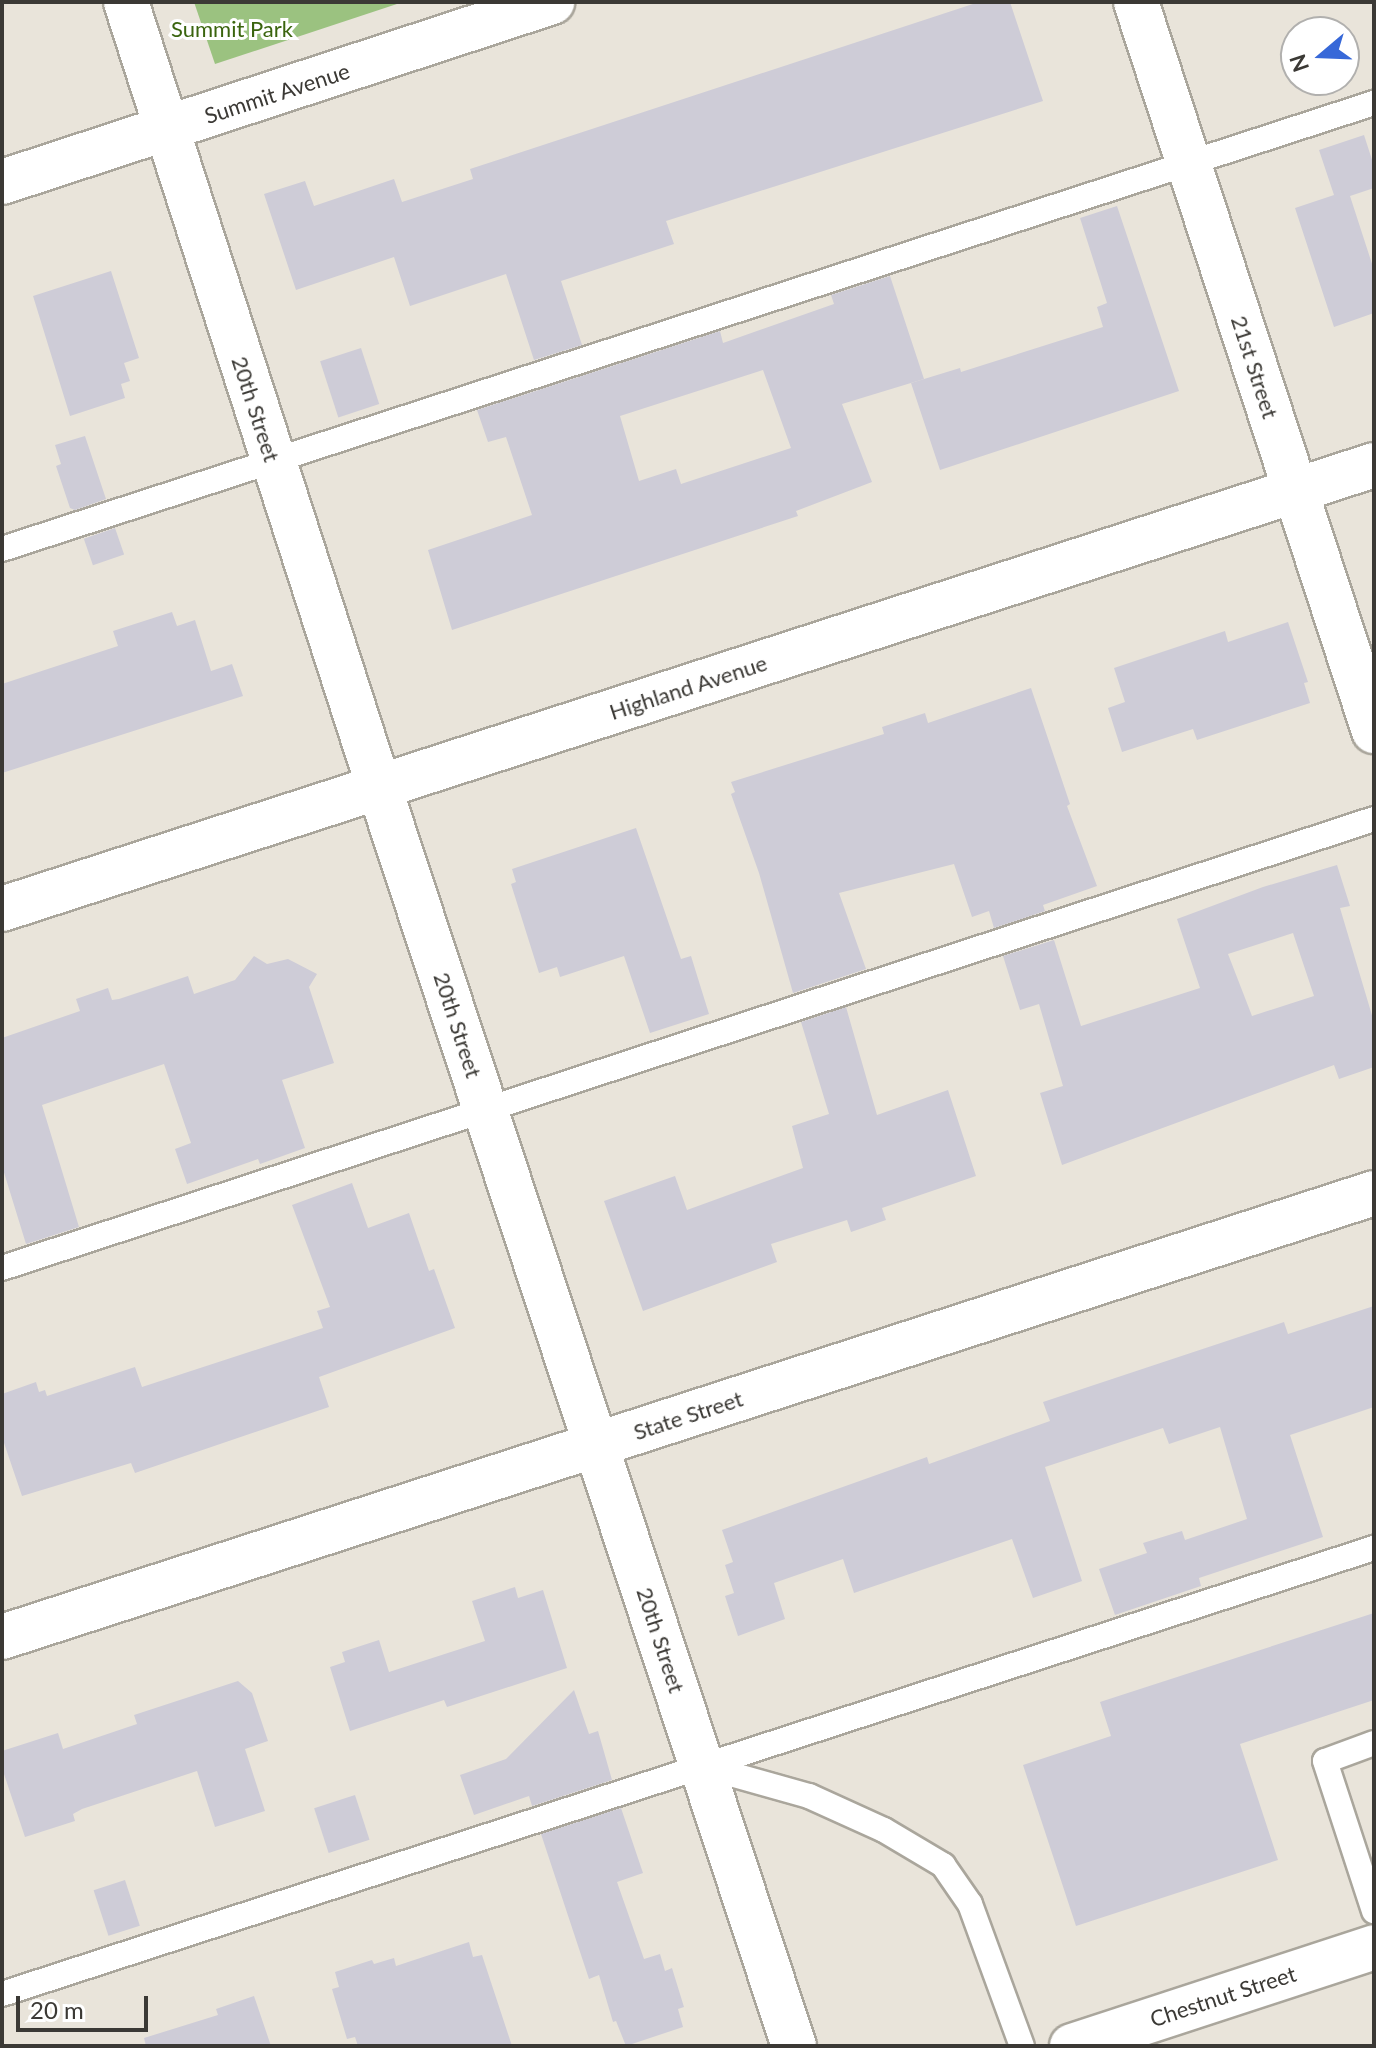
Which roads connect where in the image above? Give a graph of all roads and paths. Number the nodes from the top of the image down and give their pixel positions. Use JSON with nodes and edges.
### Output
{"nodes":[{"id":1,"x":126,"y":2,"type":"edge"},
{"id":2,"x":552,"y":2,"type":"edge"},
{"id":3,"x":1136,"y":2,"type":"edge"},
{"id":4,"x":1374,"y":103,"type":"edge"},
{"id":5,"x":165,"y":130,"type":"junction"},
{"id":6,"x":1188,"y":162,"type":"junction"},
{"id":7,"x":2,"y":182,"type":"edge"},
{"id":8,"x":272,"y":458,"type":"junction"},
{"id":9,"x":1374,"y":465,"type":"edge"},
{"id":10,"x":1296,"y":491,"type":"junction"},
{"id":11,"x":2,"y":549,"type":"edge"},
{"id":12,"x":1374,"y":731,"type":"edge"},
{"id":13,"x":379,"y":787,"type":"junction"},
{"id":14,"x":1374,"y":819,"type":"edge"},
{"id":15,"x":2,"y":909,"type":"edge"},
{"id":16,"x":486,"y":1109,"type":"junction"},
{"id":17,"x":1374,"y":1193,"type":"edge"},
{"id":18,"x":2,"y":1268,"type":"edge"},
{"id":19,"x":597,"y":1445,"type":"junction"},
{"id":20,"x":1374,"y":1548,"type":"edge"},
{"id":21,"x":2,"y":1637,"type":"edge"},
{"id":22,"x":1374,"y":1743,"type":"edge"},
{"id":23,"x":702,"y":1766,"type":"junction"},
{"id":24,"x":1374,"y":1911,"type":"edge"},
{"id":25,"x":1374,"y":1947,"type":"edge"},
{"id":26,"x":2,"y":1994,"type":"edge"},
{"id":27,"x":794,"y":2046,"type":"edge"},
{"id":28,"x":1022,"y":2046,"type":"edge"},
{"id":29,"x":1072,"y":2046,"type":"edge"}],
"edges":[{"from":1,"to":5,"type":"street","name":"20th Street"},
{"from":2,"to":5,"type":"street","name":"Summit Avenue"},
{"from":3,"to":6,"type":"street","name":"21st Street"},
{"from":4,"to":6,"type":"lane"},
{"from":5,"to":7,"type":"street","name":"Summit Avenue"},
{"from":5,"to":8,"type":"street","name":"20th Street"},
{"from":6,"to":8,"type":"lane"},
{"from":6,"to":10,"type":"street","name":"21st Street"},
{"from":8,"to":11,"type":"lane"},
{"from":8,"to":13,"type":"street","name":"20th Street"},
{"from":9,"to":10,"type":"street","name":"Highland Avenue"},
{"from":10,"to":12,"type":"street","name":"21st Street"},
{"from":10,"to":13,"type":"street","name":"Highland Avenue"},
{"from":13,"to":15,"type":"street","name":"Highland Avenue"},
{"from":13,"to":16,"type":"street","name":"20th Street"},
{"from":14,"to":16,"type":"lane"},
{"from":16,"to":18,"type":"lane"},
{"from":16,"to":19,"type":"street","name":"20th Street"},
{"from":17,"to":19,"type":"street","name":"State Street"},
{"from":19,"to":21,"type":"street","name":"State Street"},
{"from":19,"to":23,"type":"street","name":"20th Street"},
{"from":20,"to":23,"type":"lane"},
{"from":22,"to":24,"type":"lane"},
{"from":23,"to":26,"type":"lane"},
{"from":23,"to":27,"type":"street","name":"20th Street"},
{"from":23,"to":28,"type":"lane"},
{"from":25,"to":29,"type":"street","name":"Chestnut Street"}]}
